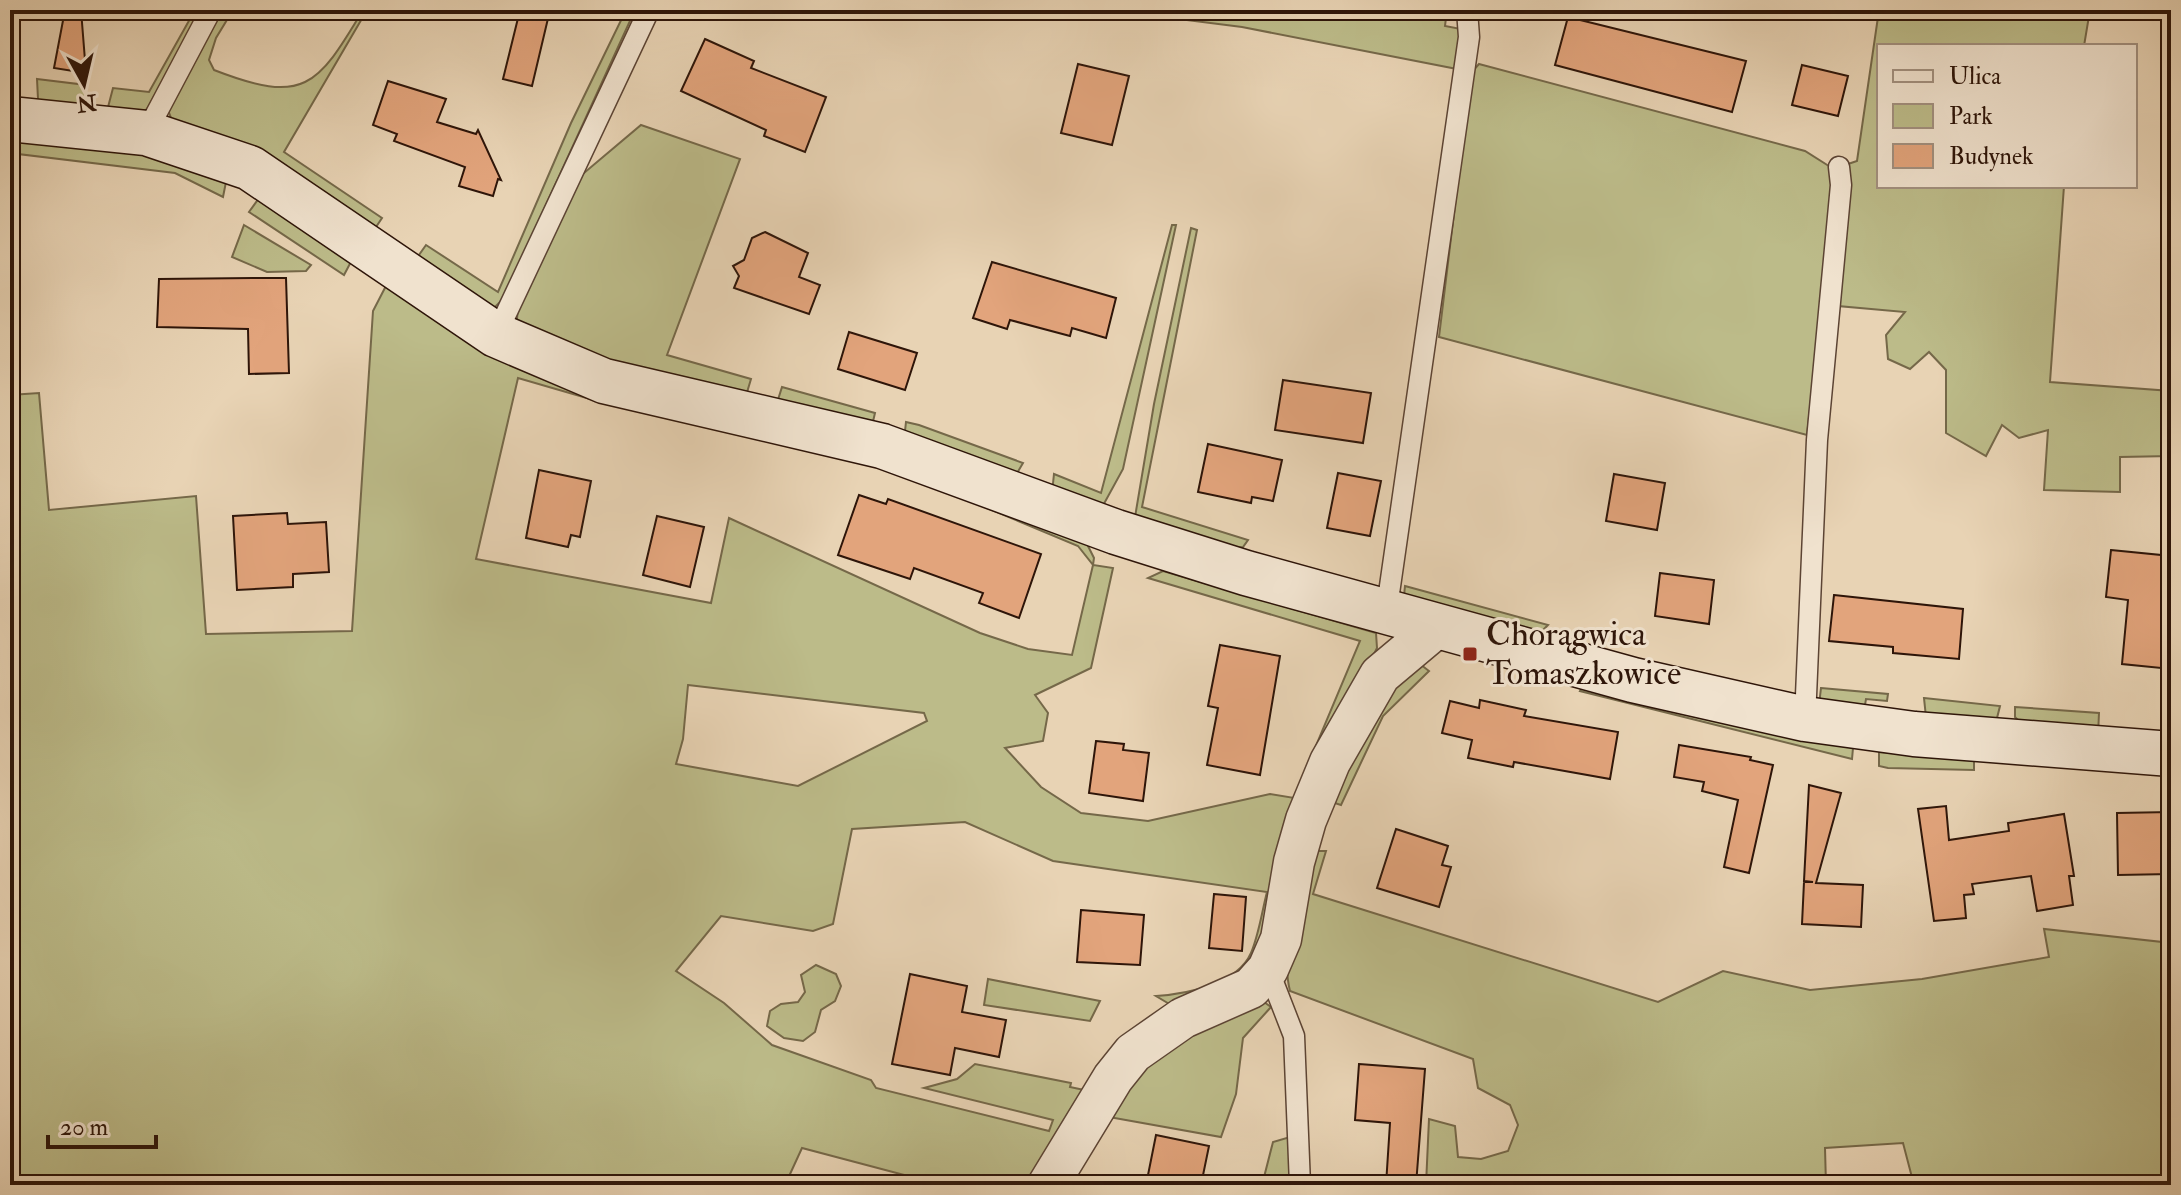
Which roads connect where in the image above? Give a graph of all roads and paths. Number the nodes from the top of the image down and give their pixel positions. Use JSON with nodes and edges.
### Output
{"nodes":[{"id":1,"x":211,"y":10,"type":"edge"},
{"id":2,"x":649,"y":10,"type":"edge"},
{"id":3,"x":1467,"y":10,"type":"edge"},
{"id":4,"x":10,"y":119,"type":"edge"},
{"id":5,"x":146,"y":133,"type":"junction"},
{"id":6,"x":1839,"y":167,"type":"dead end"},
{"id":7,"x":496,"y":335,"type":"junction"},
{"id":8,"x":1386,"y":614,"type":"junction"},
{"id":9,"x":1436,"y":628,"type":"junction"},
{"id":10,"x":1805,"y":719,"type":"junction"},
{"id":11,"x":2171,"y":754,"type":"edge"},
{"id":12,"x":1268,"y":969,"type":"junction"},
{"id":13,"x":1048,"y":1185,"type":"edge"},
{"id":14,"x":1300,"y":1185,"type":"edge"}],
"edges":[{"from":1,"to":5,"type":"lane"},
{"from":2,"to":7,"type":"lane"},
{"from":3,"to":8,"type":"lane"},
{"from":4,"to":5,"type":"street"},
{"from":5,"to":7,"type":"street"},
{"from":6,"to":10,"type":"lane"},
{"from":7,"to":8,"type":"street"},
{"from":8,"to":9,"type":"street"},
{"from":9,"to":10,"type":"street"},
{"from":9,"to":12,"type":"street"},
{"from":10,"to":11,"type":"street"},
{"from":12,"to":13,"type":"street"},
{"from":12,"to":14,"type":"lane"}]}
